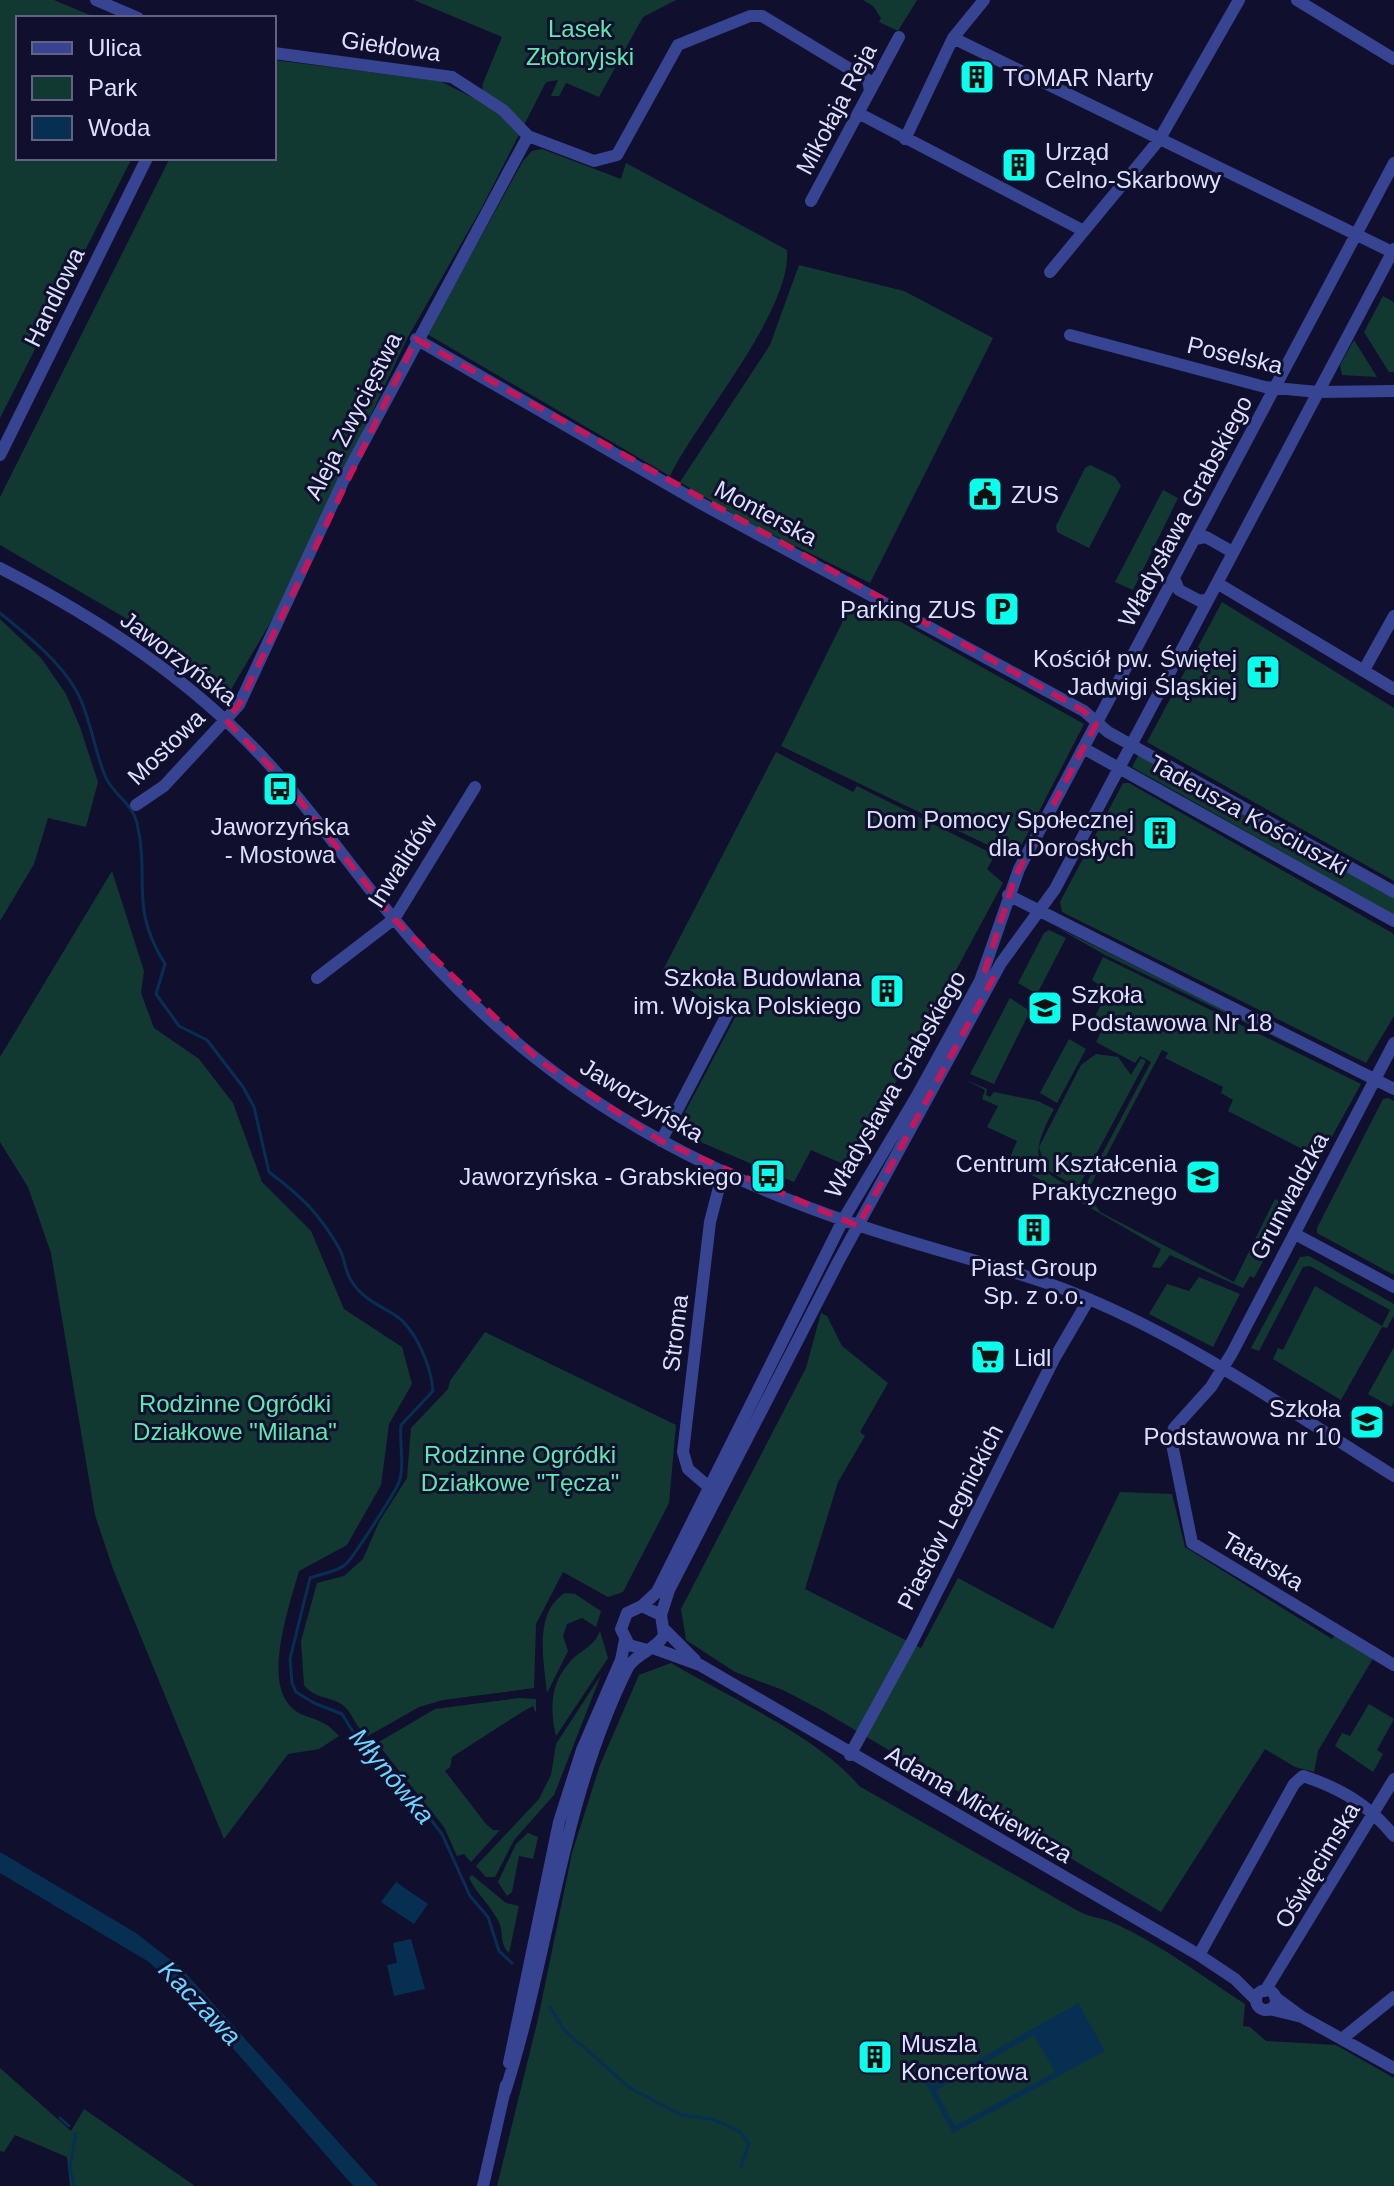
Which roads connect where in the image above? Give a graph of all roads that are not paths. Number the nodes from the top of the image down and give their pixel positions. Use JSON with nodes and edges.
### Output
{"nodes":[{"id":1,"x":96,"y":0,"type":"edge"},
{"id":2,"x":984,"y":0,"type":"edge"},
{"id":3,"x":1239,"y":0,"type":"edge"},
{"id":4,"x":1297,"y":0,"type":"edge"},
{"id":5,"x":133,"y":16,"type":"edge"},
{"id":6,"x":899,"y":37,"type":"dead end"},
{"id":7,"x":953,"y":38,"type":"junction"},
{"id":8,"x":276,"y":53,"type":"edge"},
{"id":9,"x":1394,"y":59,"type":"edge"},
{"id":10,"x":870,"y":91,"type":"junction"},
{"id":11,"x":858,"y":113,"type":"junction"},
{"id":12,"x":528,"y":136,"type":"junction"},
{"id":13,"x":905,"y":139,"type":"junction"},
{"id":14,"x":1159,"y":140,"type":"junction"},
{"id":15,"x":146,"y":160,"type":"edge"},
{"id":16,"x":1394,"y":163,"type":"edge"},
{"id":17,"x":811,"y":201,"type":"dead end"},
{"id":18,"x":1082,"y":230,"type":"junction"},
{"id":19,"x":1357,"y":234,"type":"junction"},
{"id":20,"x":1393,"y":251,"type":"edge"},
{"id":21,"x":1050,"y":272,"type":"dead end"},
{"id":22,"x":1070,"y":335,"type":"dead end"},
{"id":23,"x":416,"y":339,"type":"junction"},
{"id":24,"x":1275,"y":388,"type":"junction"},
{"id":25,"x":1394,"y":391,"type":"edge"},
{"id":26,"x":1318,"y":392,"type":"junction"},
{"id":27,"x":0,"y":455,"type":"edge"},
{"id":28,"x":1195,"y":539,"type":"junction"},
{"id":29,"x":1231,"y":557,"type":"junction"},
{"id":30,"x":0,"y":568,"type":"edge"},
{"id":31,"x":1174,"y":578,"type":"junction"},
{"id":32,"x":1217,"y":583,"type":"junction"},
{"id":33,"x":1208,"y":599,"type":"junction"},
{"id":34,"x":1394,"y":616,"type":"edge"},
{"id":35,"x":1364,"y":670,"type":"junction"},
{"id":36,"x":1394,"y":689,"type":"edge"},
{"id":37,"x":226,"y":720,"type":"junction"},
{"id":38,"x":1096,"y":724,"type":"junction"},
{"id":39,"x":1131,"y":744,"type":"junction"},
{"id":40,"x":1083,"y":748,"type":"junction"},
{"id":41,"x":1119,"y":768,"type":"junction"},
{"id":42,"x":475,"y":787,"type":"dead end"},
{"id":43,"x":136,"y":805,"type":"dead end"},
{"id":44,"x":1346,"y":865,"type":"junction"},
{"id":45,"x":1334,"y":887,"type":"junction"},
{"id":46,"x":1394,"y":892,"type":"edge"},
{"id":47,"x":1008,"y":895,"type":"junction"},
{"id":48,"x":1040,"y":912,"type":"junction"},
{"id":49,"x":394,"y":919,"type":"junction"},
{"id":50,"x":1394,"y":921,"type":"edge"},
{"id":51,"x":990,"y":973,"type":"junction"},
{"id":52,"x":317,"y":978,"type":"dead end"},
{"id":53,"x":730,"y":1009,"type":"dead end"},
{"id":54,"x":1394,"y":1043,"type":"edge"},
{"id":55,"x":1375,"y":1079,"type":"junction"},
{"id":56,"x":1394,"y":1089,"type":"edge"},
{"id":57,"x":661,"y":1141,"type":"junction"},
{"id":58,"x":723,"y":1172,"type":"junction"},
{"id":59,"x":843,"y":1220,"type":"junction"},
{"id":60,"x":858,"y":1226,"type":"junction"},
{"id":61,"x":1295,"y":1234,"type":"junction"},
{"id":62,"x":1394,"y":1287,"type":"edge"},
{"id":63,"x":1089,"y":1299,"type":"junction"},
{"id":64,"x":1222,"y":1369,"type":"junction"},
{"id":65,"x":1394,"y":1476,"type":"edge"},
{"id":66,"x":710,"y":1488,"type":"junction"},
{"id":67,"x":642,"y":1606,"type":"junction"},
{"id":68,"x":661,"y":1615,"type":"junction"},
{"id":69,"x":665,"y":1630,"type":"junction"},
{"id":70,"x":625,"y":1640,"type":"junction"},
{"id":71,"x":650,"y":1649,"type":"junction"},
{"id":72,"x":700,"y":1665,"type":"junction"},
{"id":73,"x":1394,"y":1665,"type":"edge"},
{"id":74,"x":850,"y":1755,"type":"junction"},
{"id":75,"x":1394,"y":1779,"type":"edge"},
{"id":76,"x":1375,"y":1812,"type":"junction"},
{"id":77,"x":1394,"y":1836,"type":"edge"},
{"id":78,"x":546,"y":1900,"type":"junction"},
{"id":79,"x":1199,"y":1955,"type":"junction"},
{"id":80,"x":1267,"y":1997,"type":"junction"},
{"id":81,"x":1394,"y":1997,"type":"edge"},
{"id":82,"x":1343,"y":2038,"type":"junction"},
{"id":83,"x":1394,"y":2068,"type":"edge"},
{"id":84,"x":483,"y":2186,"type":"edge"}],
"edges":[{"from":1,"to":5,"type":"street"},
{"from":2,"to":7,"type":"street"},
{"from":3,"to":14,"type":"street"},
{"from":4,"to":9,"type":"street"},
{"from":6,"to":10,"type":"street","name":"Mikołaja Reja"},
{"from":7,"to":13,"type":"street"},
{"from":7,"to":14,"type":"street"},
{"from":8,"to":12,"type":"street","name":"Giełdowa"},
{"from":10,"to":11,"type":"street","name":"Mikołaja Reja"},
{"from":10,"to":12,"type":"street"},
{"from":11,"to":13,"type":"street"},
{"from":11,"to":17,"type":"street","name":"Mikołaja Reja"},
{"from":12,"to":23,"type":"street","name":"Aleja Zwycięstwa"},
{"from":13,"to":18,"type":"street"},
{"from":14,"to":18,"type":"street"},
{"from":14,"to":19,"type":"street"},
{"from":15,"to":27,"type":"street","name":"Handlowa"},
{"from":16,"to":19,"type":"street","name":"Władysława Grabskiego"},
{"from":18,"to":21,"type":"street"},
{"from":19,"to":20,"type":"street"},
{"from":19,"to":24,"type":"street","name":"Władysława Grabskiego"},
{"from":20,"to":26,"type":"street","name":"Władysława Grabskiego"},
{"from":22,"to":24,"type":"street","name":"Poselska"},
{"from":23,"to":37,"type":"street","name":"Aleja Zwycięstwa"},
{"from":23,"to":38,"type":"street","name":"Monterska"},
{"from":24,"to":26,"type":"street","name":"Poselska"},
{"from":24,"to":28,"type":"street","name":"Władysława Grabskiego"},
{"from":25,"to":26,"type":"street","name":"Poselska"},
{"from":26,"to":29,"type":"street","name":"Władysława Grabskiego"},
{"from":28,"to":29,"type":"street"},
{"from":28,"to":31,"type":"street","name":"Władysława Grabskiego"},
{"from":29,"to":32,"type":"street","name":"Władysława Grabskiego"},
{"from":30,"to":37,"type":"street","name":"Jaworzyńska"},
{"from":31,"to":33,"type":"street"},
{"from":31,"to":38,"type":"street","name":"Władysława Grabskiego"},
{"from":32,"to":33,"type":"street","name":"Władysława Grabskiego"},
{"from":32,"to":35,"type":"street"},
{"from":33,"to":39,"type":"street","name":"Władysława Grabskiego"},
{"from":34,"to":35,"type":"street"},
{"from":35,"to":36,"type":"street"},
{"from":37,"to":43,"type":"street","name":"Mostowa"},
{"from":37,"to":49,"type":"street","name":"Jaworzyńska"},
{"from":38,"to":39,"type":"street","name":"Tadeusza Kościuszki"},
{"from":38,"to":40,"type":"street","name":"Władysława Grabskiego"},
{"from":39,"to":41,"type":"street","name":"Władysława Grabskiego"},
{"from":39,"to":44,"type":"street","name":"Tadeusza Kościuszki"},
{"from":40,"to":41,"type":"street","name":"Tadeusza Kościuszki"},
{"from":40,"to":47,"type":"street","name":"Władysława Grabskiego"},
{"from":41,"to":45,"type":"street","name":"Tadeusza Kościuszki"},
{"from":41,"to":48,"type":"street","name":"Władysława Grabskiego"},
{"from":42,"to":49,"type":"street","name":"Inwalidów"},
{"from":44,"to":45,"type":"street"},
{"from":44,"to":46,"type":"street","name":"Tadeusza Kościuszki"},
{"from":45,"to":50,"type":"street","name":"Tadeusza Kościuszki"},
{"from":47,"to":48,"type":"street"},
{"from":47,"to":51,"type":"street","name":"Władysława Grabskiego"},
{"from":48,"to":51,"type":"street","name":"Władysława Grabskiego"},
{"from":48,"to":55,"type":"street"},
{"from":49,"to":52,"type":"street","name":"Inwalidów"},
{"from":49,"to":57,"type":"street","name":"Jaworzyńska"},
{"from":51,"to":59,"type":"street","name":"Władysława Grabskiego"},
{"from":51,"to":60,"type":"street","name":"Władysława Grabskiego"},
{"from":53,"to":57,"type":"street"},
{"from":54,"to":55,"type":"street","name":"Grunwaldzka"},
{"from":55,"to":56,"type":"street"},
{"from":55,"to":61,"type":"street","name":"Grunwaldzka"},
{"from":57,"to":58,"type":"street","name":"Jaworzyńska"},
{"from":58,"to":59,"type":"street","name":"Jaworzyńska"},
{"from":58,"to":66,"type":"street","name":"Stroma"},
{"from":59,"to":60,"type":"street","name":"Jaworzyńska"},
{"from":59,"to":66,"type":"street","name":"Władysława Grabskiego"},
{"from":60,"to":63,"type":"street","name":"Jaworzyńska"},
{"from":60,"to":68,"type":"street","name":"Władysława Grabskiego"},
{"from":61,"to":62,"type":"street"},
{"from":61,"to":64,"type":"street","name":"Grunwaldzka"},
{"from":63,"to":64,"type":"street","name":"Jaworzyńska"},
{"from":63,"to":74,"type":"street","name":"Piastów Legnickich"},
{"from":64,"to":65,"type":"street","name":"Jaworzyńska"},
{"from":64,"to":73,"type":"street","name":"Tatarska"},
{"from":66,"to":67,"type":"street","name":"Władysława Grabskiego"},
{"from":67,"to":68,"type":"street"},
{"from":67,"to":70,"type":"street"},
{"from":68,"to":69,"type":"street"},
{"from":69,"to":71,"type":"street"},
{"from":69,"to":72,"type":"street","name":"Adama Mickiewicza"},
{"from":70,"to":71,"type":"street"},
{"from":70,"to":78,"type":"street"},
{"from":71,"to":72,"type":"street","name":"Adama Mickiewicza"},
{"from":71,"to":78,"type":"street"},
{"from":72,"to":74,"type":"street","name":"Adama Mickiewicza"},
{"from":74,"to":79,"type":"street","name":"Adama Mickiewicza"},
{"from":75,"to":76,"type":"street","name":"Oświęcimska"},
{"from":76,"to":77,"type":"street"},
{"from":76,"to":79,"type":"street"},
{"from":76,"to":80,"type":"street","name":"Oświęcimska"},
{"from":78,"to":84,"type":"street"},
{"from":79,"to":80,"type":"street","name":"Adama Mickiewicza"},
{"from":80,"to":82,"type":"street"},
{"from":81,"to":82,"type":"street"},
{"from":82,"to":83,"type":"street"}]}
